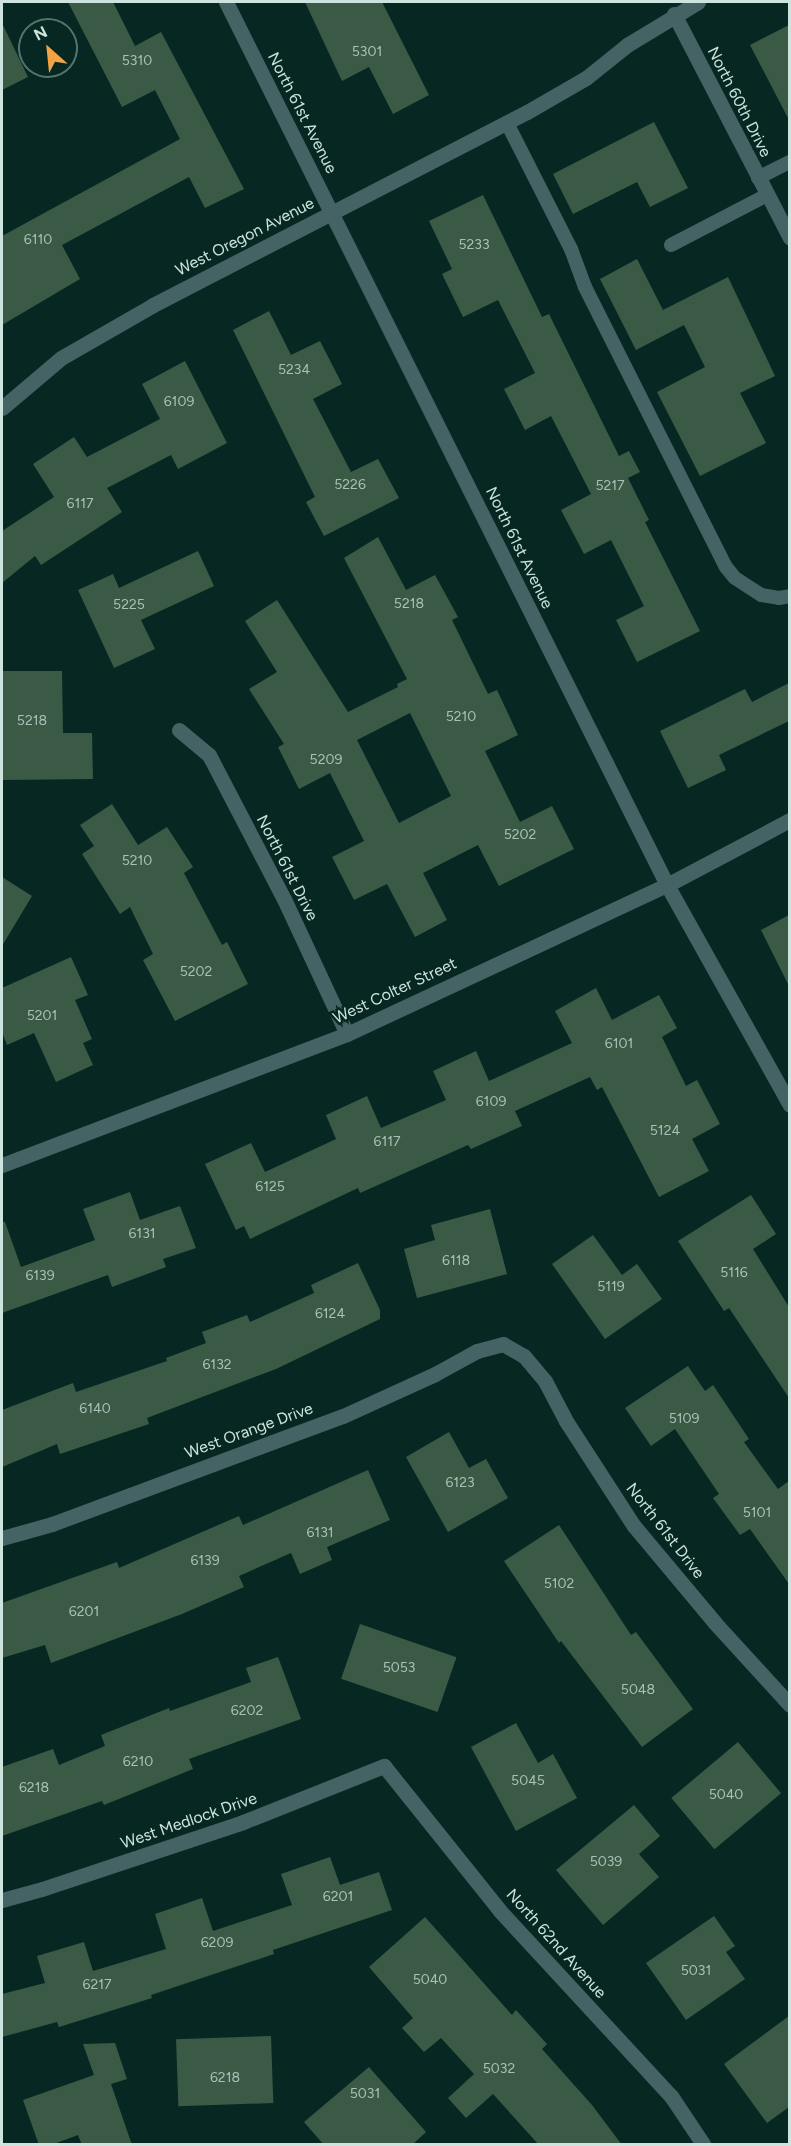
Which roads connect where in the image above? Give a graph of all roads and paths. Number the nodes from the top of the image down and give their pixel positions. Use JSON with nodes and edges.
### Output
{"nodes":[{"id":1,"x":226,"y":2,"type":"edge"},
{"id":2,"x":698,"y":2,"type":"edge"},
{"id":3,"x":674,"y":14,"type":"junction"},
{"id":4,"x":507,"y":123,"type":"junction"},
{"id":5,"x":789,"y":162,"type":"edge"},
{"id":6,"x":758,"y":178,"type":"junction"},
{"id":7,"x":767,"y":195,"type":"junction"},
{"id":8,"x":332,"y":212,"type":"junction"},
{"id":9,"x":789,"y":238,"type":"edge"},
{"id":10,"x":671,"y":245,"type":"dead end"},
{"id":11,"x":2,"y":408,"type":"edge"},
{"id":12,"x":789,"y":596,"type":"edge"},
{"id":13,"x":179,"y":730,"type":"dead end"},
{"id":14,"x":789,"y":820,"type":"edge"},
{"id":15,"x":667,"y":885,"type":"junction"},
{"id":16,"x":347,"y":1034,"type":"junction"},
{"id":17,"x":789,"y":1105,"type":"edge"},
{"id":18,"x":2,"y":1166,"type":"edge"},
{"id":19,"x":502,"y":1344,"type":"joint"},
{"id":20,"x":2,"y":1538,"type":"edge"},
{"id":21,"x":789,"y":1705,"type":"edge"},
{"id":22,"x":384,"y":1766,"type":"joint"},
{"id":23,"x":2,"y":1900,"type":"edge"},
{"id":24,"x":703,"y":2145,"type":"edge"}],
"edges":[{"from":1,"to":8,"type":"street","name":"North 61st Avenue"},
{"from":2,"to":3,"type":"street","name":"West Oregon Avenue"},
{"from":3,"to":4,"type":"street","name":"West Oregon Avenue"},
{"from":3,"to":6,"type":"street","name":"North 60th Drive"},
{"from":4,"to":8,"type":"street","name":"West Oregon Avenue"},
{"from":4,"to":12,"type":"lane"},
{"from":5,"to":6,"type":"lane"},
{"from":6,"to":7,"type":"street","name":"North 60th Drive"},
{"from":7,"to":9,"type":"street","name":"North 60th Drive"},
{"from":7,"to":10,"type":"lane"},
{"from":8,"to":11,"type":"street","name":"West Oregon Avenue"},
{"from":8,"to":15,"type":"street","name":"North 61st Avenue"},
{"from":13,"to":16,"type":"street","name":"North 61st Drive"},
{"from":14,"to":15,"type":"street","name":"West Colter Street"},
{"from":15,"to":16,"type":"street","name":"West Colter Street"},
{"from":15,"to":17,"type":"street","name":"North 61st Avenue"},
{"from":16,"to":18,"type":"street","name":"West Colter Street"},
{"from":19,"to":20,"type":"street","name":"West Orange Drive"},
{"from":19,"to":21,"type":"street","name":"North 61st Drive"},
{"from":22,"to":23,"type":"street","name":"West Medlock Drive"},
{"from":22,"to":24,"type":"street","name":"North 62nd Avenue"}]}
